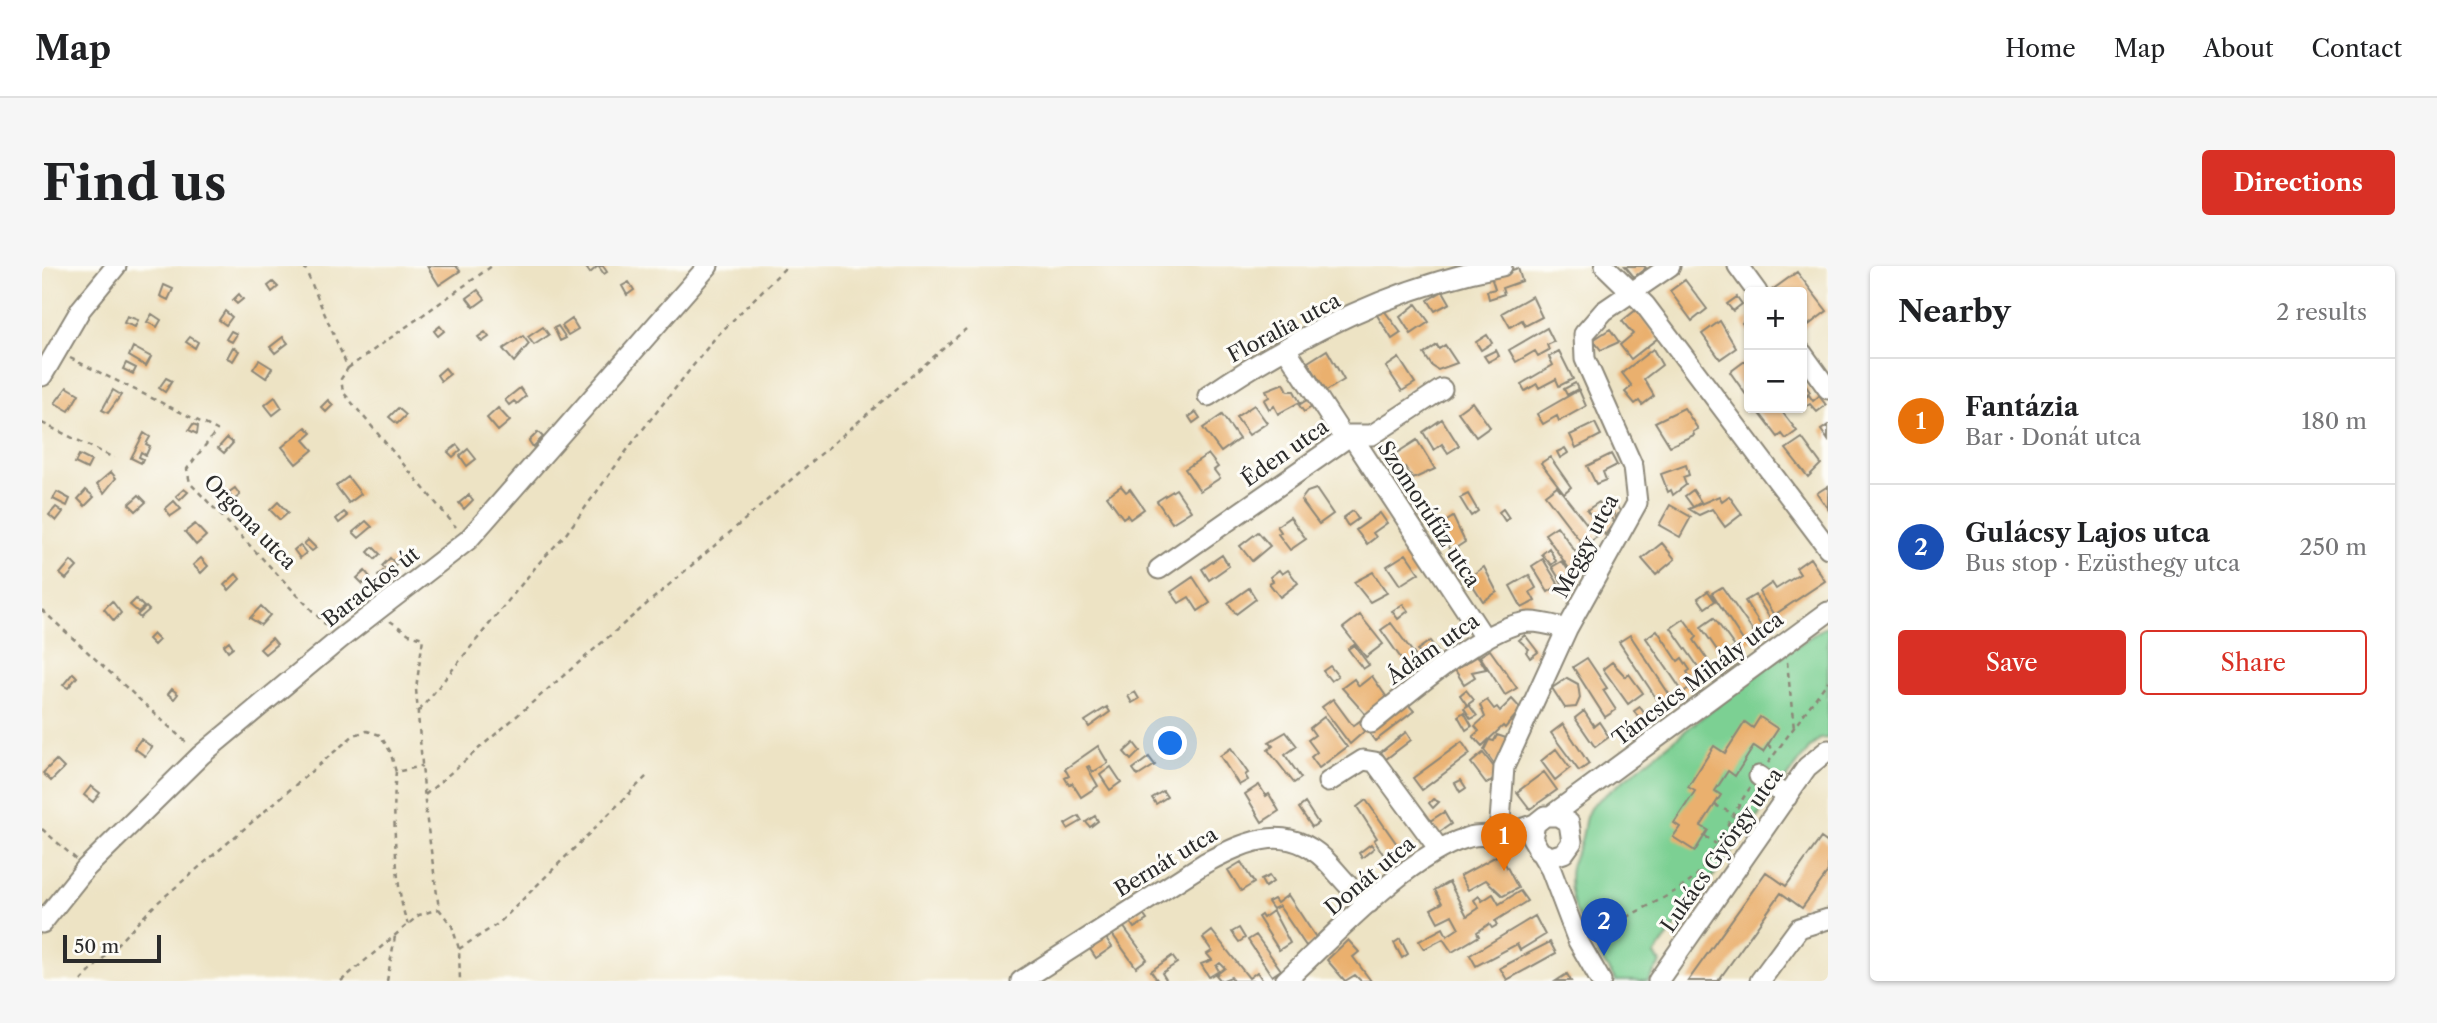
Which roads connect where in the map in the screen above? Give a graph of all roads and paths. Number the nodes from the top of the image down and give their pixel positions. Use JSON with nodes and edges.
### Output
{"nodes":[{"id":1,"x":116,"y":266,"type":"edge"},
{"id":2,"x":304,"y":266,"type":"edge"},
{"id":3,"x":492,"y":266,"type":"edge"},
{"id":4,"x":708,"y":266,"type":"edge"},
{"id":5,"x":787,"y":266,"type":"edge"},
{"id":6,"x":1502,"y":266,"type":"edge"},
{"id":7,"x":1605,"y":266,"type":"edge"},
{"id":8,"x":1670,"y":266,"type":"edge"},
{"id":9,"x":1738,"y":266,"type":"edge"},
{"id":10,"x":1753,"y":287,"type":"edge"},
{"id":11,"x":1632,"y":289,"type":"junction"},
{"id":12,"x":966,"y":329,"type":"dead end"},
{"id":13,"x":1286,"y":349,"type":"junction"},
{"id":14,"x":55,"y":350,"type":"junction"},
{"id":15,"x":1807,"y":360,"type":"edge"},
{"id":16,"x":348,"y":368,"type":"junction"},
{"id":17,"x":42,"y":376,"type":"edge"},
{"id":18,"x":1828,"y":388,"type":"edge"},
{"id":19,"x":1442,"y":389,"type":"dead end"},
{"id":20,"x":1208,"y":396,"type":"dead end"},
{"id":21,"x":42,"y":423,"type":"edge"},
{"id":22,"x":1351,"y":435,"type":"junction"},
{"id":23,"x":114,"y":458,"type":"dead end"},
{"id":24,"x":468,"y":540,"type":"junction"},
{"id":25,"x":1828,"y":548,"type":"edge"},
{"id":26,"x":1159,"y":569,"type":"dead end"},
{"id":27,"x":42,"y":610,"type":"edge"},
{"id":28,"x":1828,"y":612,"type":"edge"},
{"id":29,"x":391,"y":621,"type":"dead end"},
{"id":30,"x":1567,"y":629,"type":"junction"},
{"id":31,"x":340,"y":639,"type":"junction"},
{"id":32,"x":1485,"y":639,"type":"junction"},
{"id":33,"x":1784,"y":642,"type":"junction"},
{"id":34,"x":1828,"y":681,"type":"edge"},
{"id":35,"x":419,"y":711,"type":"junction"},
{"id":36,"x":1371,"y":723,"type":"dead end"},
{"id":37,"x":1794,"y":729,"type":"junction"},
{"id":38,"x":1768,"y":745,"type":"dead end"},
{"id":39,"x":1828,"y":750,"type":"edge"},
{"id":40,"x":1777,"y":752,"type":"junction"},
{"id":41,"x":201,"y":755,"type":"junction"},
{"id":42,"x":422,"y":766,"type":"junction"},
{"id":43,"x":396,"y":772,"type":"junction"},
{"id":44,"x":648,"y":775,"type":"dead end"},
{"id":45,"x":1759,"y":776,"type":"junction"},
{"id":46,"x":1328,"y":782,"type":"dead end"},
{"id":47,"x":1596,"y":784,"type":"junction"},
{"id":48,"x":425,"y":794,"type":"junction"},
{"id":49,"x":1787,"y":797,"type":"junction"},
{"id":50,"x":1715,"y":805,"type":"dead end"},
{"id":51,"x":1734,"y":814,"type":"junction"},
{"id":52,"x":1543,"y":820,"type":"junction"},
{"id":53,"x":42,"y":828,"type":"edge"},
{"id":54,"x":1572,"y":829,"type":"junction"},
{"id":55,"x":1499,"y":835,"type":"junction"},
{"id":56,"x":1705,"y":836,"type":"dead end"},
{"id":57,"x":1717,"y":845,"type":"junction"},
{"id":58,"x":1536,"y":848,"type":"junction"},
{"id":59,"x":1440,"y":849,"type":"junction"},
{"id":60,"x":1564,"y":853,"type":"junction"},
{"id":61,"x":86,"y":868,"type":"junction"},
{"id":62,"x":1562,"y":899,"type":"junction"},
{"id":63,"x":1369,"y":903,"type":"junction"},
{"id":64,"x":439,"y":909,"type":"junction"},
{"id":65,"x":1828,"y":919,"type":"edge"},
{"id":66,"x":42,"y":923,"type":"edge"},
{"id":67,"x":408,"y":924,"type":"junction"},
{"id":68,"x":395,"y":935,"type":"junction"},
{"id":69,"x":1578,"y":941,"type":"junction"},
{"id":70,"x":459,"y":948,"type":"junction"},
{"id":71,"x":80,"y":981,"type":"edge"},
{"id":72,"x":341,"y":981,"type":"edge"},
{"id":73,"x":387,"y":981,"type":"edge"},
{"id":74,"x":460,"y":981,"type":"edge"},
{"id":75,"x":1021,"y":981,"type":"edge"},
{"id":76,"x":1285,"y":981,"type":"edge"},
{"id":77,"x":1601,"y":981,"type":"edge"},
{"id":78,"x":1658,"y":981,"type":"edge"},
{"id":79,"x":1760,"y":981,"type":"edge"}],
"edges":[{"from":1,"to":14,"type":"street"},
{"from":2,"to":16,"type":"path"},
{"from":3,"to":16,"type":"path"},
{"from":4,"to":24,"type":"street","name":"Barackos út"},
{"from":5,"to":35,"type":"path"},
{"from":6,"to":13,"type":"street","name":"Floralia utca"},
{"from":7,"to":11,"type":"street"},
{"from":8,"to":11,"type":"street","name":"Meggy utca"},
{"from":9,"to":10,"type":"street"},
{"from":11,"to":25,"type":"street"},
{"from":11,"to":30,"type":"street","name":"Meggy utca"},
{"from":12,"to":48,"type":"path"},
{"from":13,"to":20,"type":"street","name":"Floralia utca"},
{"from":13,"to":22,"type":"street","name":"Szomorúfűz utca"},
{"from":14,"to":17,"type":"street"},
{"from":14,"to":31,"type":"path","name":"Orgona utca"},
{"from":15,"to":18,"type":"street"},
{"from":16,"to":24,"type":"path"},
{"from":19,"to":22,"type":"street","name":"Éden utca"},
{"from":21,"to":23,"type":"path"},
{"from":22,"to":26,"type":"street","name":"Éden utca"},
{"from":22,"to":32,"type":"street","name":"Szomorúfűz utca"},
{"from":24,"to":31,"type":"street","name":"Barackos út"},
{"from":27,"to":41,"type":"path"},
{"from":28,"to":33,"type":"street","name":"Táncsics Mihály utca"},
{"from":29,"to":35,"type":"path"},
{"from":30,"to":32,"type":"street","name":"Ádám utca"},
{"from":30,"to":55,"type":"street","name":"Meggy utca"},
{"from":31,"to":41,"type":"street","name":"Barackos út"},
{"from":32,"to":36,"type":"street","name":"Ádám utca"},
{"from":33,"to":37,"type":"path"},
{"from":33,"to":47,"type":"street","name":"Táncsics Mihály utca"},
{"from":34,"to":37,"type":"path"},
{"from":35,"to":42,"type":"path"},
{"from":37,"to":40,"type":"path"},
{"from":38,"to":40,"type":"path"},
{"from":39,"to":49,"type":"street","name":"Lukács György utca"},
{"from":40,"to":45,"type":"path"},
{"from":41,"to":61,"type":"street","name":"Barackos út"},
{"from":42,"to":43,"type":"path"},
{"from":42,"to":48,"type":"path"},
{"from":43,"to":67,"type":"path"},
{"from":43,"to":71,"type":"path"},
{"from":44,"to":70,"type":"path"},
{"from":45,"to":49,"type":"street"},
{"from":45,"to":51,"type":"path"},
{"from":46,"to":59,"type":"street"},
{"from":47,"to":52,"type":"street","name":"Táncsics Mihály utca"},
{"from":47,"to":54,"type":"street","name":"Táncsics Mihály utca"},
{"from":48,"to":64,"type":"path"},
{"from":49,"to":78,"type":"street","name":"Lukács György utca"},
{"from":50,"to":51,"type":"path"},
{"from":51,"to":57,"type":"path"},
{"from":52,"to":54,"type":"street"},
{"from":52,"to":55,"type":"street","name":"Donát utca"},
{"from":52,"to":58,"type":"street"},
{"from":53,"to":61,"type":"path"},
{"from":54,"to":60,"type":"street"},
{"from":55,"to":58,"type":"street","name":"Donát utca"},
{"from":55,"to":59,"type":"street","name":"Donát utca"},
{"from":56,"to":57,"type":"path"},
{"from":57,"to":69,"type":"path"},
{"from":58,"to":60,"type":"street"},
{"from":58,"to":62,"type":"street"},
{"from":59,"to":63,"type":"street","name":"Donát utca"},
{"from":60,"to":62,"type":"street"},
{"from":61,"to":66,"type":"street","name":"Barackos út"},
{"from":62,"to":69,"type":"street"},
{"from":63,"to":75,"type":"street","name":"Bernát utca"},
{"from":63,"to":76,"type":"street","name":"Donát utca"},
{"from":64,"to":67,"type":"path"},
{"from":64,"to":70,"type":"path"},
{"from":65,"to":79,"type":"street"},
{"from":67,"to":68,"type":"path"},
{"from":68,"to":72,"type":"path"},
{"from":68,"to":73,"type":"path"},
{"from":69,"to":77,"type":"street"},
{"from":70,"to":74,"type":"path"}]}
